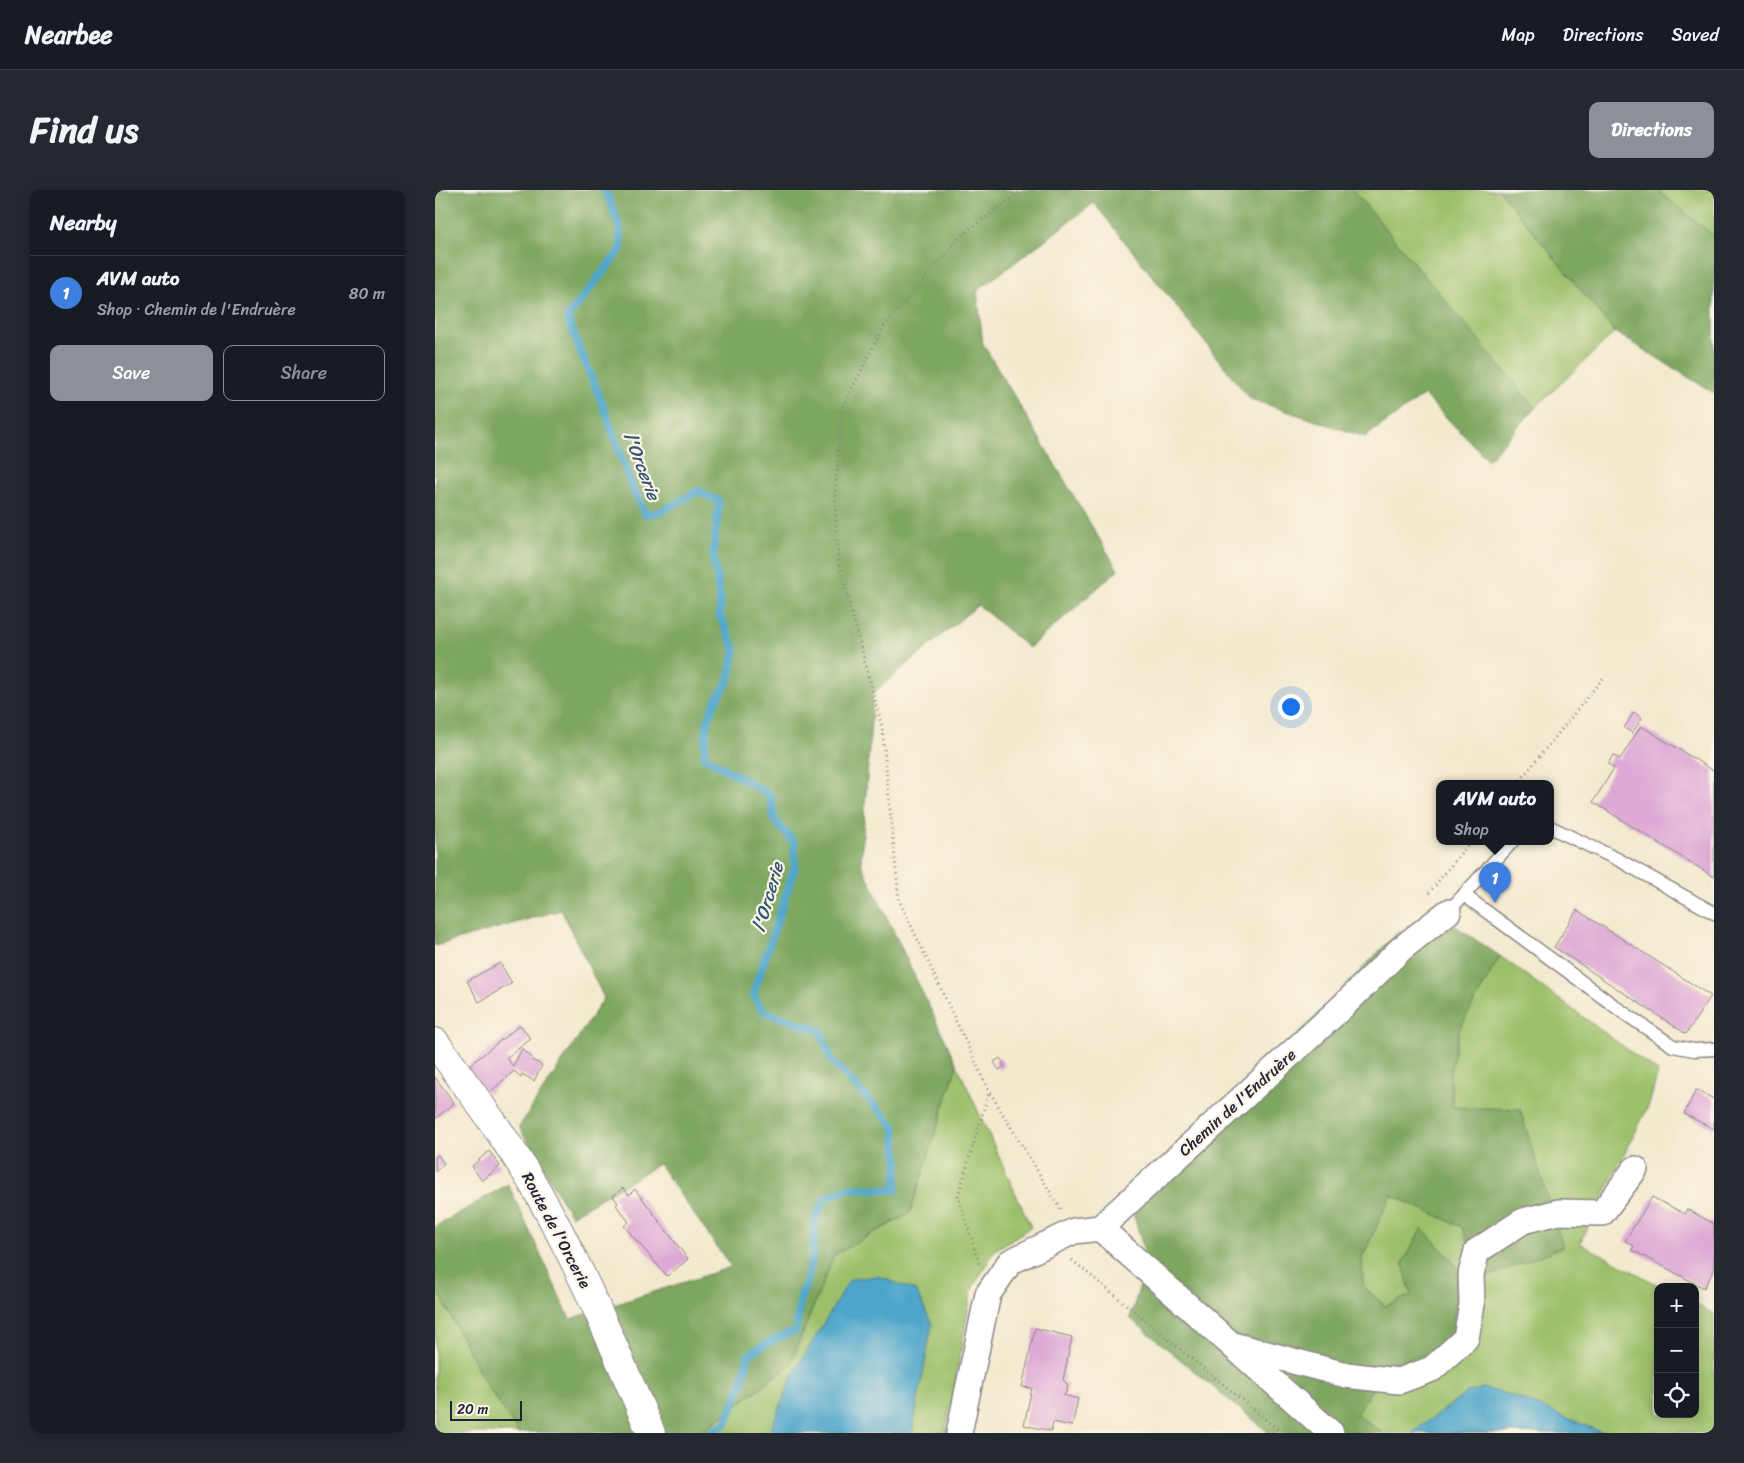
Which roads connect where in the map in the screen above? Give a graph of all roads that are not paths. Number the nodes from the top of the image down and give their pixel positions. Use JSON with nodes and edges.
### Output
{"nodes":[{"id":1,"x":1554,"y":830,"type":"edge"},
{"id":2,"x":1509,"y":845,"type":"edge"},
{"id":3,"x":1456,"y":903,"type":"junction"},
{"id":4,"x":1714,"y":913,"type":"edge"},
{"id":5,"x":435,"y":1042,"type":"edge"},
{"id":6,"x":1714,"y":1048,"type":"edge"},
{"id":7,"x":1635,"y":1169,"type":"dead end"},
{"id":8,"x":1100,"y":1228,"type":"junction"},
{"id":9,"x":1233,"y":1345,"type":"junction"},
{"id":10,"x":651,"y":1433,"type":"edge"},
{"id":11,"x":959,"y":1433,"type":"edge"},
{"id":12,"x":1331,"y":1433,"type":"edge"}],
"edges":[{"from":1,"to":4,"type":"lane"},
{"from":2,"to":3,"type":"lane"},
{"from":3,"to":6,"type":"lane"},
{"from":3,"to":8,"type":"street","name":"Chemin de l'Endruère"},
{"from":5,"to":10,"type":"street","name":"Route de l'Orcerie"},
{"from":7,"to":9,"type":"street"},
{"from":8,"to":9,"type":"street"},
{"from":8,"to":11,"type":"street"},
{"from":9,"to":12,"type":"street"}]}
